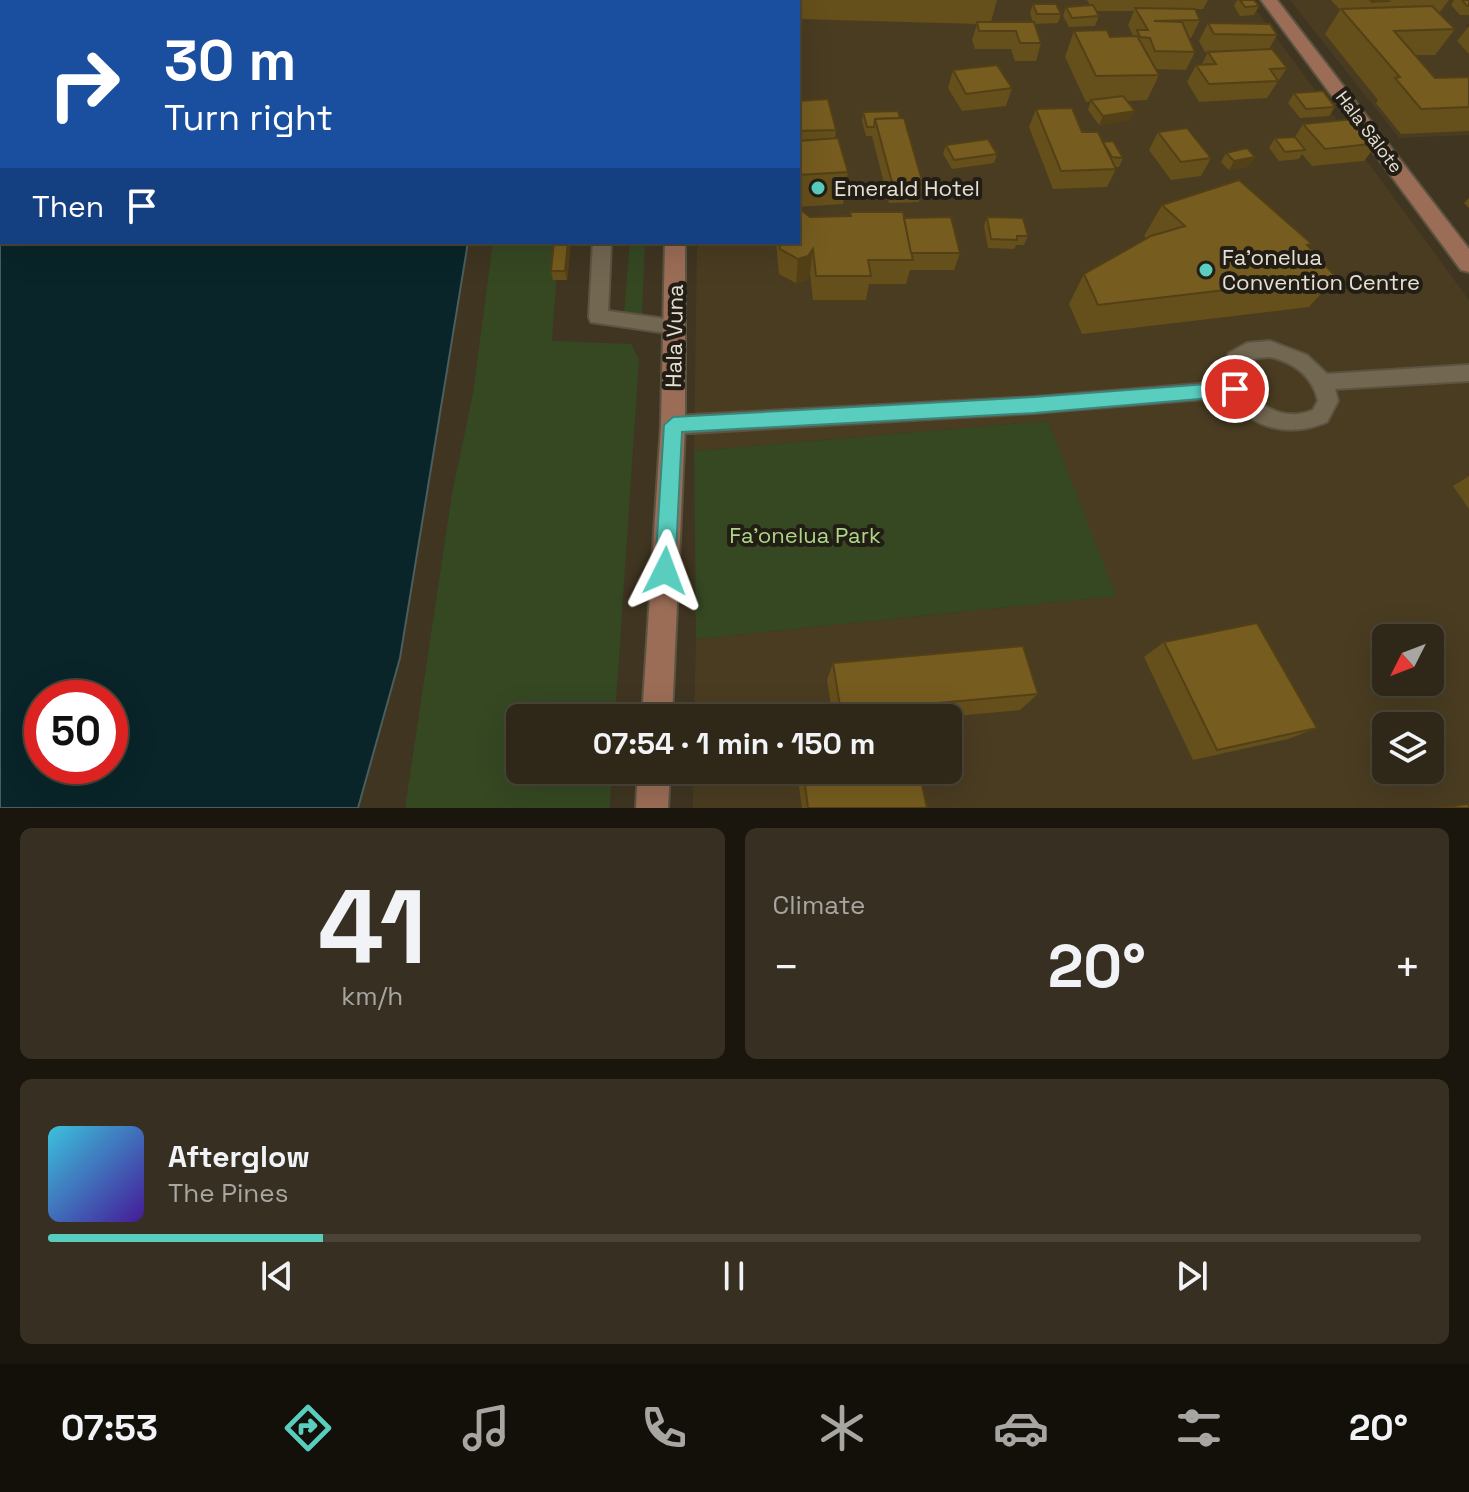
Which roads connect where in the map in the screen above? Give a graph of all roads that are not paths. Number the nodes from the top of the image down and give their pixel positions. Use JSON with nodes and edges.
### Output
{"nodes":[{"id":1,"x":1269,"y":0,"type":"edge"},
{"id":2,"x":602,"y":244,"type":"edge"},
{"id":3,"x":675,"y":244,"type":"edge"},
{"id":4,"x":1469,"y":264,"type":"edge"},
{"id":5,"x":674,"y":327,"type":"junction"},
{"id":6,"x":1469,"y":373,"type":"edge"},
{"id":7,"x":1322,"y":382,"type":"junction"},
{"id":8,"x":1235,"y":389,"type":"junction"},
{"id":9,"x":673,"y":425,"type":"junction"},
{"id":10,"x":658,"y":704,"type":"edge"},
{"id":11,"x":653,"y":784,"type":"edge"},
{"id":12,"x":652,"y":808,"type":"edge"}],
"edges":[{"from":1,"to":4,"type":"main road","name":"Hala Sālote"},
{"from":2,"to":5,"type":"lane"},
{"from":3,"to":5,"type":"main road","name":"Hala Vuna"},
{"from":5,"to":9,"type":"main road","name":"Hala Vuna"},
{"from":6,"to":7,"type":"lane"},
{"from":7,"to":8,"type":"lane"},
{"from":7,"to":8,"type":"lane"},
{"from":8,"to":9,"type":"lane"},
{"from":9,"to":10,"type":"main road","name":"Hala Vuna"},
{"from":11,"to":12,"type":"main road"}]}
